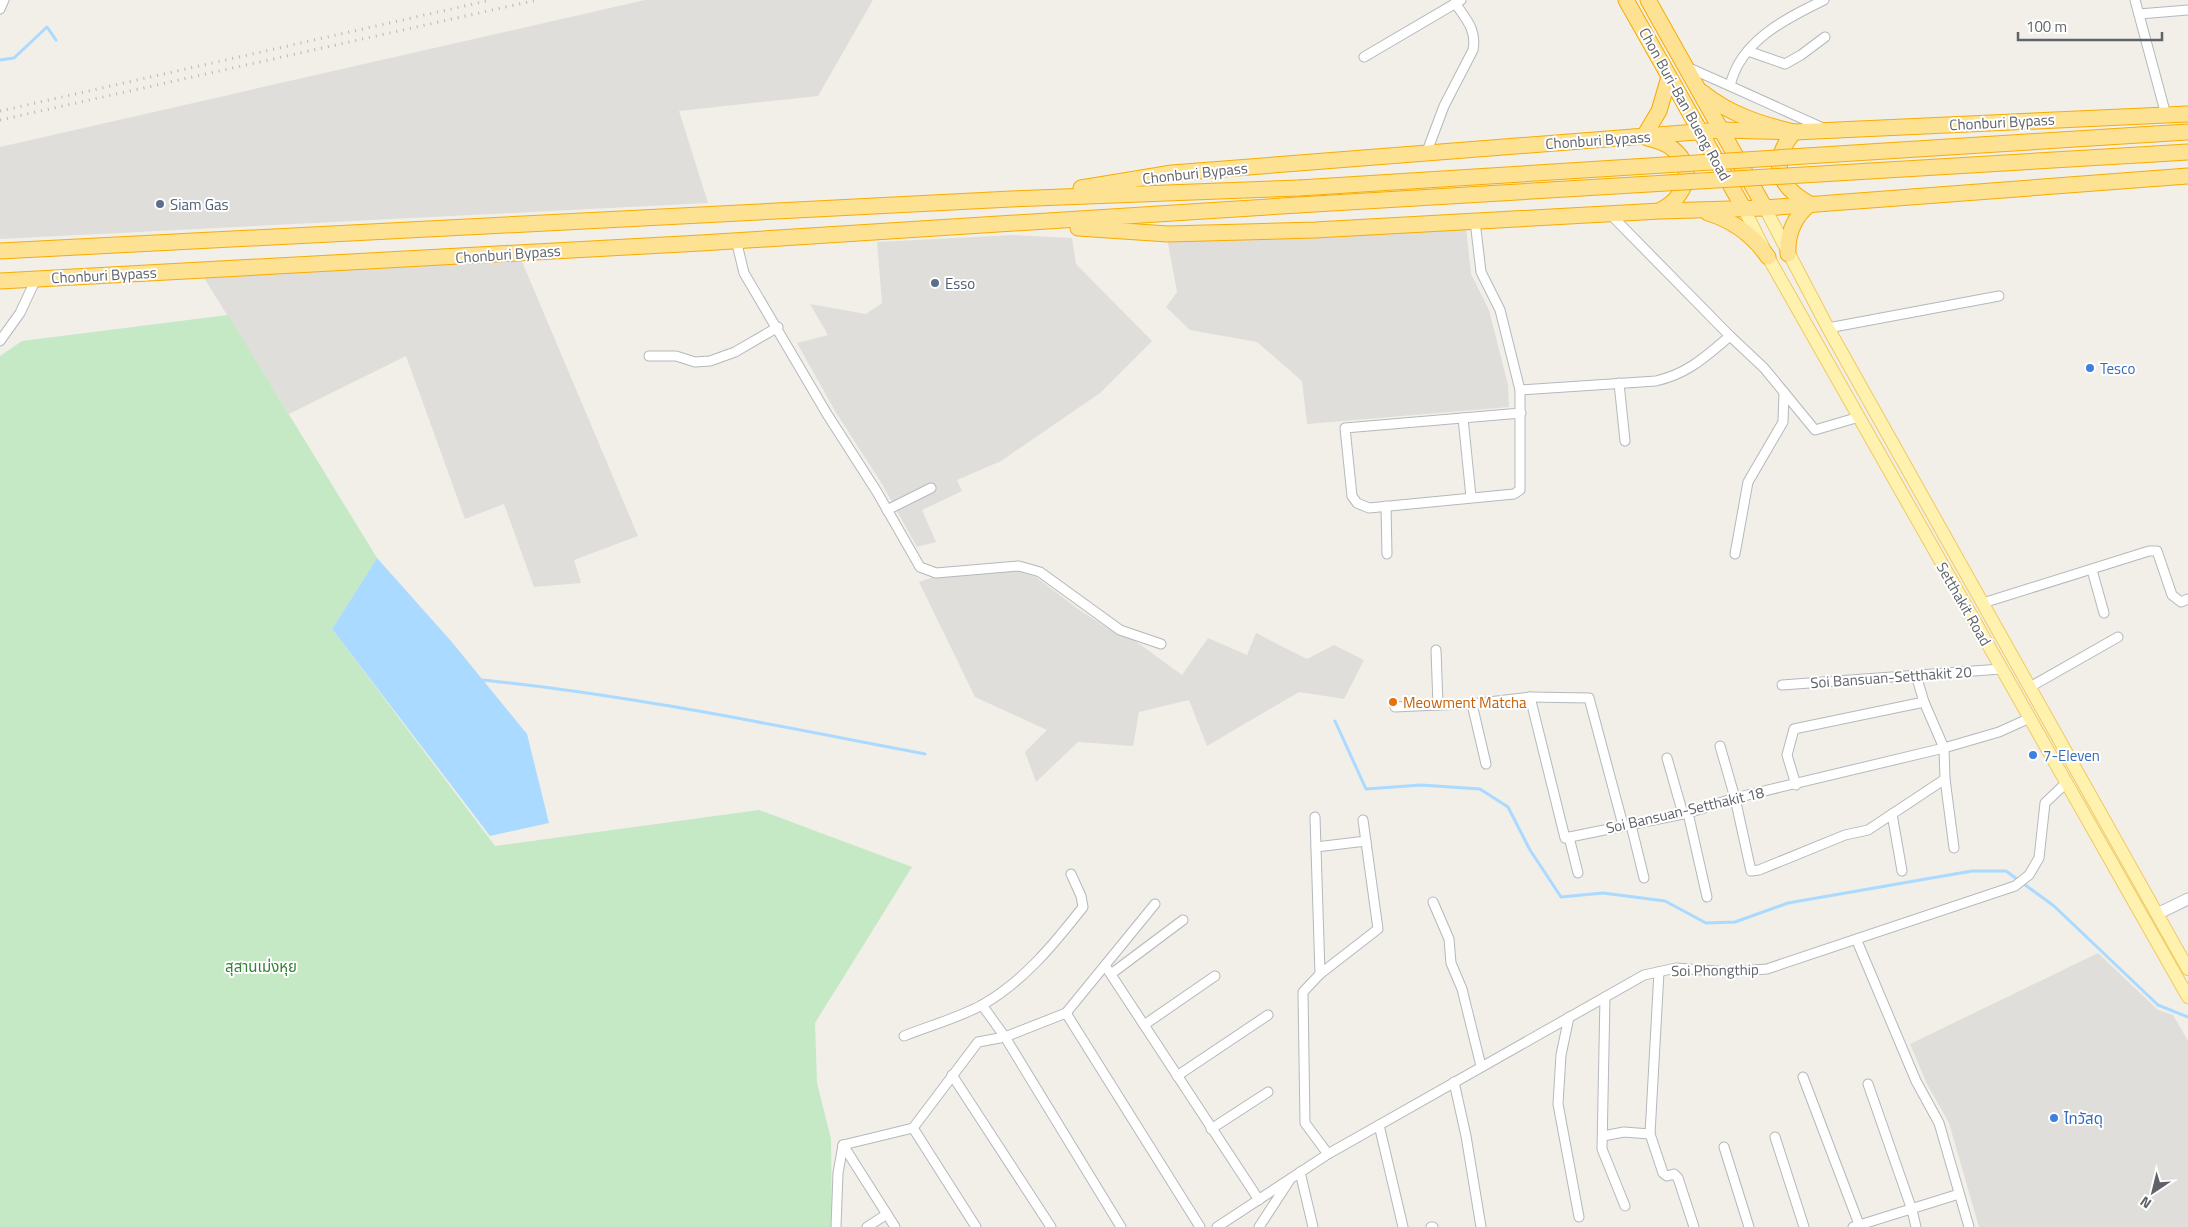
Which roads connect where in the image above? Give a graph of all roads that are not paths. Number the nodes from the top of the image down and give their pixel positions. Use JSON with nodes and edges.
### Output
{"nodes":[{"id":1,"x":4,"y":0,"type":"edge"},
{"id":2,"x":1626,"y":0,"type":"edge"},
{"id":3,"x":1648,"y":0,"type":"edge"},
{"id":4,"x":1824,"y":0,"type":"edge"},
{"id":5,"x":2135,"y":0,"type":"edge"},
{"id":6,"x":1458,"y":2,"type":"edge"},
{"id":7,"x":0,"y":8,"type":"edge"},
{"id":8,"x":2188,"y":10,"type":"edge"},
{"id":9,"x":2139,"y":14,"type":"junction"},
{"id":10,"x":1825,"y":37,"type":"dead end"},
{"id":11,"x":1748,"y":51,"type":"junction"},
{"id":12,"x":1364,"y":58,"type":"dead end"},
{"id":13,"x":1686,"y":67,"type":"junction"},
{"id":14,"x":1670,"y":77,"type":"junction"},
{"id":15,"x":1730,"y":86,"type":"junction"},
{"id":16,"x":1699,"y":89,"type":"junction"},
{"id":17,"x":2188,"y":114,"type":"edge"},
{"id":18,"x":2166,"y":115,"type":"junction"},
{"id":19,"x":1722,"y":130,"type":"junction"},
{"id":20,"x":1828,"y":130,"type":"junction"},
{"id":21,"x":1700,"y":132,"type":"junction"},
{"id":22,"x":1794,"y":132,"type":"junction"},
{"id":23,"x":2188,"y":132,"type":"edge"},
{"id":24,"x":1644,"y":136,"type":"junction"},
{"id":25,"x":2188,"y":152,"type":"edge"},
{"id":26,"x":1426,"y":154,"type":"junction"},
{"id":27,"x":2188,"y":176,"type":"edge"},
{"id":28,"x":1011,"y":198,"type":"junction"},
{"id":29,"x":1810,"y":204,"type":"junction"},
{"id":30,"x":1766,"y":208,"type":"junction"},
{"id":31,"x":1744,"y":209,"type":"junction"},
{"id":32,"x":1692,"y":210,"type":"junction"},
{"id":33,"x":1660,"y":211,"type":"junction"},
{"id":34,"x":1610,"y":213,"type":"junction"},
{"id":35,"x":1476,"y":221,"type":"junction"},
{"id":36,"x":1017,"y":225,"type":"junction"},
{"id":37,"x":736,"y":240,"type":"junction"},
{"id":38,"x":0,"y":251,"type":"edge"},
{"id":39,"x":1788,"y":254,"type":"junction"},
{"id":40,"x":1768,"y":257,"type":"junction"},
{"id":41,"x":36,"y":279,"type":"junction"},
{"id":42,"x":0,"y":281,"type":"edge"},
{"id":43,"x":1999,"y":296,"type":"dead end"},
{"id":44,"x":778,"y":327,"type":"junction"},
{"id":45,"x":1828,"y":328,"type":"junction"},
{"id":46,"x":1730,"y":336,"type":"junction"},
{"id":47,"x":0,"y":341,"type":"edge"},
{"id":48,"x":649,"y":356,"type":"dead end"},
{"id":49,"x":1619,"y":383,"type":"junction"},
{"id":50,"x":1520,"y":390,"type":"junction"},
{"id":51,"x":1784,"y":392,"type":"junction"},
{"id":52,"x":1522,"y":413,"type":"junction"},
{"id":53,"x":1859,"y":417,"type":"junction"},
{"id":54,"x":1463,"y":418,"type":"junction"},
{"id":55,"x":1625,"y":441,"type":"dead end"},
{"id":56,"x":931,"y":488,"type":"dead end"},
{"id":57,"x":1471,"y":497,"type":"junction"},
{"id":58,"x":1927,"y":504,"type":"junction"},
{"id":59,"x":1386,"y":506,"type":"junction"},
{"id":60,"x":887,"y":510,"type":"junction"},
{"id":61,"x":1912,"y":512,"type":"junction"},
{"id":62,"x":1387,"y":554,"type":"dead end"},
{"id":63,"x":1735,"y":554,"type":"dead end"},
{"id":64,"x":2092,"y":570,"type":"junction"},
{"id":65,"x":2188,"y":599,"type":"edge"},
{"id":66,"x":1983,"y":603,"type":"junction"},
{"id":67,"x":2104,"y":613,"type":"dead end"},
{"id":68,"x":2118,"y":637,"type":"dead end"},
{"id":69,"x":1161,"y":644,"type":"dead end"},
{"id":70,"x":1436,"y":650,"type":"dead end"},
{"id":71,"x":2001,"y":669,"type":"junction"},
{"id":72,"x":1916,"y":675,"type":"junction"},
{"id":73,"x":1782,"y":685,"type":"dead end"},
{"id":74,"x":2030,"y":687,"type":"junction"},
{"id":75,"x":1530,"y":697,"type":"junction"},
{"id":76,"x":1924,"y":702,"type":"junction"},
{"id":77,"x":1472,"y":704,"type":"junction"},
{"id":78,"x":1438,"y":705,"type":"junction"},
{"id":79,"x":1396,"y":707,"type":"dead end"},
{"id":80,"x":2030,"y":718,"type":"junction"},
{"id":81,"x":1720,"y":746,"type":"dead end"},
{"id":82,"x":1944,"y":748,"type":"junction"},
{"id":83,"x":1667,"y":758,"type":"dead end"},
{"id":84,"x":1486,"y":764,"type":"dead end"},
{"id":85,"x":1945,"y":779,"type":"junction"},
{"id":86,"x":2066,"y":783,"type":"junction"},
{"id":87,"x":1796,"y":785,"type":"junction"},
{"id":88,"x":1734,"y":798,"type":"junction"},
{"id":89,"x":1685,"y":814,"type":"junction"},
{"id":90,"x":1892,"y":814,"type":"junction"},
{"id":91,"x":1315,"y":817,"type":"dead end"},
{"id":92,"x":1363,"y":820,"type":"dead end"},
{"id":93,"x":1627,"y":825,"type":"junction"},
{"id":94,"x":1569,"y":837,"type":"junction"},
{"id":95,"x":1366,"y":841,"type":"junction"},
{"id":96,"x":1316,"y":847,"type":"junction"},
{"id":97,"x":1954,"y":848,"type":"dead end"},
{"id":98,"x":1902,"y":871,"type":"dead end"},
{"id":99,"x":1578,"y":873,"type":"dead end"},
{"id":100,"x":1071,"y":874,"type":"dead end"},
{"id":101,"x":1644,"y":878,"type":"dead end"},
{"id":102,"x":1707,"y":897,"type":"dead end"},
{"id":103,"x":2188,"y":899,"type":"edge"},
{"id":104,"x":1433,"y":902,"type":"dead end"},
{"id":105,"x":1155,"y":904,"type":"dead end"},
{"id":106,"x":2157,"y":914,"type":"junction"},
{"id":107,"x":1183,"y":920,"type":"dead end"},
{"id":108,"x":2145,"y":921,"type":"junction"},
{"id":109,"x":1857,"y":940,"type":"junction"},
{"id":110,"x":2188,"y":969,"type":"edge"},
{"id":111,"x":1108,"y":970,"type":"junction"},
{"id":112,"x":1659,"y":972,"type":"junction"},
{"id":113,"x":1320,"y":974,"type":"junction"},
{"id":114,"x":1215,"y":976,"type":"dead end"},
{"id":115,"x":1605,"y":997,"type":"junction"},
{"id":116,"x":2188,"y":997,"type":"edge"},
{"id":117,"x":982,"y":1005,"type":"junction"},
{"id":118,"x":1066,"y":1013,"type":"junction"},
{"id":119,"x":1268,"y":1015,"type":"dead end"},
{"id":120,"x":1569,"y":1017,"type":"junction"},
{"id":121,"x":1144,"y":1025,"type":"junction"},
{"id":122,"x":904,"y":1036,"type":"dead end"},
{"id":123,"x":1005,"y":1038,"type":"junction"},
{"id":124,"x":1481,"y":1066,"type":"junction"},
{"id":125,"x":952,"y":1076,"type":"junction"},
{"id":126,"x":1177,"y":1076,"type":"junction"},
{"id":127,"x":1803,"y":1077,"type":"dead end"},
{"id":128,"x":1454,"y":1082,"type":"junction"},
{"id":129,"x":1868,"y":1084,"type":"dead end"},
{"id":130,"x":1268,"y":1092,"type":"dead end"},
{"id":131,"x":1380,"y":1125,"type":"junction"},
{"id":132,"x":913,"y":1128,"type":"junction"},
{"id":133,"x":1211,"y":1129,"type":"junction"},
{"id":134,"x":1650,"y":1134,"type":"junction"},
{"id":135,"x":1603,"y":1136,"type":"junction"},
{"id":136,"x":1775,"y":1137,"type":"dead end"},
{"id":137,"x":843,"y":1145,"type":"junction"},
{"id":138,"x":1724,"y":1147,"type":"dead end"},
{"id":139,"x":1328,"y":1154,"type":"junction"},
{"id":140,"x":1300,"y":1172,"type":"junction"},
{"id":141,"x":1290,"y":1179,"type":"junction"},
{"id":142,"x":1958,"y":1194,"type":"junction"},
{"id":143,"x":1259,"y":1200,"type":"junction"},
{"id":144,"x":1625,"y":1206,"type":"dead end"},
{"id":145,"x":1912,"y":1210,"type":"junction"},
{"id":146,"x":887,"y":1214,"type":"junction"},
{"id":147,"x":1579,"y":1217,"type":"dead end"},
{"id":148,"x":1858,"y":1226,"type":"edge"},
{"id":149,"x":836,"y":1227,"type":"edge"},
{"id":150,"x":866,"y":1227,"type":"edge"},
{"id":151,"x":895,"y":1227,"type":"edge"},
{"id":152,"x":976,"y":1227,"type":"edge"},
{"id":153,"x":1051,"y":1227,"type":"edge"},
{"id":154,"x":1121,"y":1227,"type":"edge"},
{"id":155,"x":1200,"y":1227,"type":"edge"},
{"id":156,"x":1217,"y":1227,"type":"edge"},
{"id":157,"x":1259,"y":1227,"type":"edge"},
{"id":158,"x":1313,"y":1227,"type":"edge"},
{"id":159,"x":1403,"y":1227,"type":"edge"},
{"id":160,"x":1481,"y":1227,"type":"edge"},
{"id":161,"x":1694,"y":1227,"type":"edge"},
{"id":162,"x":1749,"y":1227,"type":"edge"},
{"id":163,"x":1804,"y":1227,"type":"edge"},
{"id":164,"x":1916,"y":1227,"type":"edge"},
{"id":165,"x":1969,"y":1227,"type":"edge"}],
"edges":[{"from":1,"to":7,"type":"street"},
{"from":2,"to":14,"type":"highway","name":"Chon Buri-Ban Bueng Road"},
{"from":3,"to":13,"type":"highway","name":"Chon Buri-Ban Bueng Road"},
{"from":4,"to":11,"type":"street"},
{"from":5,"to":9,"type":"street"},
{"from":6,"to":12,"type":"street"},
{"from":6,"to":26,"type":"street"},
{"from":8,"to":9,"type":"street"},
{"from":9,"to":18,"type":"street"},
{"from":10,"to":11,"type":"street"},
{"from":11,"to":15,"type":"street"},
{"from":13,"to":15,"type":"street"},
{"from":13,"to":16,"type":"highway","name":"Chon Buri-Ban Bueng Road"},
{"from":14,"to":21,"type":"highway","name":"Chon Buri-Ban Bueng Road"},
{"from":14,"to":24,"type":"highway"},
{"from":15,"to":20,"type":"street"},
{"from":16,"to":19,"type":"highway","name":"Chon Buri-Ban Bueng Road"},
{"from":16,"to":22,"type":"highway"},
{"from":17,"to":18,"type":"highway","name":"Chonburi Bypass"},
{"from":18,"to":20,"type":"highway","name":"Chonburi Bypass"},
{"from":19,"to":21,"type":"highway","name":"Chonburi Bypass"},
{"from":19,"to":22,"type":"highway","name":"Chonburi Bypass"},
{"from":19,"to":30,"type":"highway","name":"Chon Buri-Ban Bueng Road"},
{"from":20,"to":22,"type":"highway","name":"Chonburi Bypass"},
{"from":21,"to":24,"type":"highway","name":"Chonburi Bypass"},
{"from":21,"to":31,"type":"highway","name":"Chon Buri-Ban Bueng Road"},
{"from":22,"to":29,"type":"highway"},
{"from":23,"to":28,"type":"highway","name":"Chonburi Bypass","bridge":true},
{"from":24,"to":26,"type":"highway","name":"Chonburi Bypass"},
{"from":24,"to":33,"type":"highway"},
{"from":25,"to":36,"type":"highway","name":"Chonburi Bypass","bridge":true},
{"from":26,"to":28,"type":"highway","name":"Chonburi Bypass"},
{"from":27,"to":29,"type":"highway","name":"Chonburi Bypass"},
{"from":28,"to":38,"type":"highway","name":"Chonburi Bypass"},
{"from":29,"to":30,"type":"highway","name":"Chonburi Bypass"},
{"from":29,"to":39,"type":"highway"},
{"from":30,"to":31,"type":"highway","name":"Chonburi Bypass"},
{"from":30,"to":39,"type":"main road","name":"Setthakit Road"},
{"from":31,"to":32,"type":"highway","name":"Chonburi Bypass"},
{"from":31,"to":40,"type":"main road","name":"Setthakit Road"},
{"from":32,"to":33,"type":"highway","name":"Chonburi Bypass"},
{"from":32,"to":40,"type":"highway"},
{"from":33,"to":34,"type":"highway","name":"Chonburi Bypass"},
{"from":34,"to":35,"type":"highway","name":"Chonburi Bypass"},
{"from":34,"to":46,"type":"street"},
{"from":35,"to":36,"type":"highway","name":"Chonburi Bypass"},
{"from":35,"to":50,"type":"street"},
{"from":36,"to":37,"type":"highway","name":"Chonburi Bypass"},
{"from":37,"to":41,"type":"highway","name":"Chonburi Bypass"},
{"from":37,"to":44,"type":"street"},
{"from":39,"to":45,"type":"main road","name":"Setthakit Road"},
{"from":40,"to":53,"type":"main road","name":"Setthakit Road"},
{"from":41,"to":42,"type":"highway","name":"Chonburi Bypass"},
{"from":41,"to":47,"type":"street"},
{"from":43,"to":45,"type":"street"},
{"from":44,"to":48,"type":"street"},
{"from":44,"to":60,"type":"street"},
{"from":45,"to":58,"type":"main road","name":"Setthakit Road"},
{"from":46,"to":49,"type":"street"},
{"from":46,"to":51,"type":"street"},
{"from":49,"to":50,"type":"street"},
{"from":49,"to":55,"type":"street"},
{"from":50,"to":52,"type":"street"},
{"from":51,"to":53,"type":"street"},
{"from":51,"to":63,"type":"street"},
{"from":52,"to":54,"type":"street"},
{"from":52,"to":57,"type":"street"},
{"from":53,"to":61,"type":"main road","name":"Setthakit Road"},
{"from":54,"to":57,"type":"street"},
{"from":54,"to":59,"type":"street"},
{"from":56,"to":60,"type":"street"},
{"from":57,"to":59,"type":"street"},
{"from":58,"to":61,"type":"main road"},
{"from":58,"to":66,"type":"main road","name":"Setthakit Road"},
{"from":59,"to":62,"type":"street"},
{"from":60,"to":69,"type":"street"},
{"from":61,"to":71,"type":"main road","name":"Setthakit Road"},
{"from":64,"to":65,"type":"street"},
{"from":64,"to":66,"type":"street"},
{"from":64,"to":67,"type":"street"},
{"from":66,"to":74,"type":"main road","name":"Setthakit Road"},
{"from":68,"to":74,"type":"street"},
{"from":70,"to":78,"type":"street"},
{"from":71,"to":72,"type":"street","name":"Soi Bansuan-Setthakit 20"},
{"from":71,"to":80,"type":"main road","name":"Setthakit Road"},
{"from":72,"to":73,"type":"street","name":"Soi Bansuan-Setthakit 20"},
{"from":72,"to":76,"type":"street"},
{"from":74,"to":106,"type":"main road","name":"Setthakit Road"},
{"from":75,"to":77,"type":"street"},
{"from":75,"to":93,"type":"street"},
{"from":75,"to":94,"type":"street"},
{"from":76,"to":82,"type":"street"},
{"from":76,"to":87,"type":"street"},
{"from":77,"to":78,"type":"street"},
{"from":77,"to":84,"type":"street"},
{"from":78,"to":79,"type":"street"},
{"from":80,"to":82,"type":"street","name":"Soi Bansuan-Setthakit 18"},
{"from":80,"to":86,"type":"main road","name":"Setthakit Road"},
{"from":81,"to":88,"type":"street"},
{"from":82,"to":85,"type":"street"},
{"from":82,"to":87,"type":"street","name":"Soi Bansuan-Setthakit 18"},
{"from":83,"to":89,"type":"street"},
{"from":85,"to":90,"type":"street"},
{"from":85,"to":97,"type":"street"},
{"from":86,"to":108,"type":"main road","name":"Setthakit Road"},
{"from":86,"to":109,"type":"street","name":"Soi Phongthip"},
{"from":87,"to":88,"type":"street","name":"Soi Bansuan-Setthakit 18"},
{"from":88,"to":89,"type":"street","name":"Soi Bansuan-Setthakit 18"},
{"from":88,"to":90,"type":"street"},
{"from":89,"to":93,"type":"street","name":"Soi Bansuan-Setthakit 18"},
{"from":89,"to":102,"type":"street"},
{"from":90,"to":98,"type":"street"},
{"from":91,"to":96,"type":"street"},
{"from":92,"to":95,"type":"street"},
{"from":93,"to":94,"type":"street","name":"Soi Bansuan-Setthakit 18"},
{"from":93,"to":101,"type":"street"},
{"from":94,"to":99,"type":"street"},
{"from":95,"to":96,"type":"street"},
{"from":95,"to":113,"type":"street"},
{"from":96,"to":113,"type":"street"},
{"from":100,"to":117,"type":"street"},
{"from":103,"to":106,"type":"street"},
{"from":104,"to":124,"type":"street"},
{"from":105,"to":111,"type":"street"},
{"from":106,"to":108,"type":"main road"},
{"from":106,"to":110,"type":"main road","name":"Setthakit Road"},
{"from":107,"to":111,"type":"street"},
{"from":108,"to":116,"type":"main road","name":"Setthakit Road"},
{"from":109,"to":112,"type":"street","name":"Soi Phongthip"},
{"from":109,"to":142,"type":"street"},
{"from":111,"to":118,"type":"street"},
{"from":111,"to":121,"type":"street"},
{"from":112,"to":115,"type":"street","name":"Soi Phongthip"},
{"from":112,"to":134,"type":"street"},
{"from":113,"to":139,"type":"street"},
{"from":114,"to":121,"type":"street"},
{"from":115,"to":120,"type":"street","name":"Soi Phongthip"},
{"from":115,"to":135,"type":"street"},
{"from":117,"to":122,"type":"street"},
{"from":117,"to":123,"type":"street"},
{"from":118,"to":123,"type":"street"},
{"from":118,"to":155,"type":"street"},
{"from":119,"to":126,"type":"street"},
{"from":120,"to":124,"type":"street","name":"Soi Phongthip"},
{"from":120,"to":147,"type":"street"},
{"from":121,"to":126,"type":"street"},
{"from":123,"to":125,"type":"street"},
{"from":123,"to":154,"type":"street"},
{"from":124,"to":128,"type":"street","name":"Soi Phongthip"},
{"from":125,"to":132,"type":"street"},
{"from":125,"to":153,"type":"street"},
{"from":126,"to":133,"type":"street"},
{"from":127,"to":148,"type":"street"},
{"from":128,"to":131,"type":"street","name":"Soi Phongthip"},
{"from":128,"to":160,"type":"street"},
{"from":129,"to":145,"type":"street"},
{"from":130,"to":133,"type":"street"},
{"from":131,"to":139,"type":"street","name":"Soi Phongthip"},
{"from":131,"to":159,"type":"street"},
{"from":132,"to":137,"type":"street"},
{"from":132,"to":152,"type":"street"},
{"from":133,"to":143,"type":"street"},
{"from":134,"to":135,"type":"street"},
{"from":134,"to":161,"type":"street"},
{"from":135,"to":144,"type":"street"},
{"from":136,"to":163,"type":"street"},
{"from":137,"to":146,"type":"street"},
{"from":137,"to":149,"type":"street"},
{"from":138,"to":162,"type":"street"},
{"from":139,"to":140,"type":"street","name":"Soi Phongthip"},
{"from":140,"to":141,"type":"street","name":"Soi Phongthip"},
{"from":140,"to":158,"type":"street"},
{"from":141,"to":143,"type":"street","name":"Soi Phongthip"},
{"from":141,"to":157,"type":"street"},
{"from":142,"to":145,"type":"street"},
{"from":142,"to":165,"type":"street"},
{"from":143,"to":156,"type":"street","name":"Soi Phongthip"},
{"from":145,"to":148,"type":"street"},
{"from":145,"to":164,"type":"street"},
{"from":146,"to":150,"type":"street"},
{"from":146,"to":151,"type":"street"}]}
